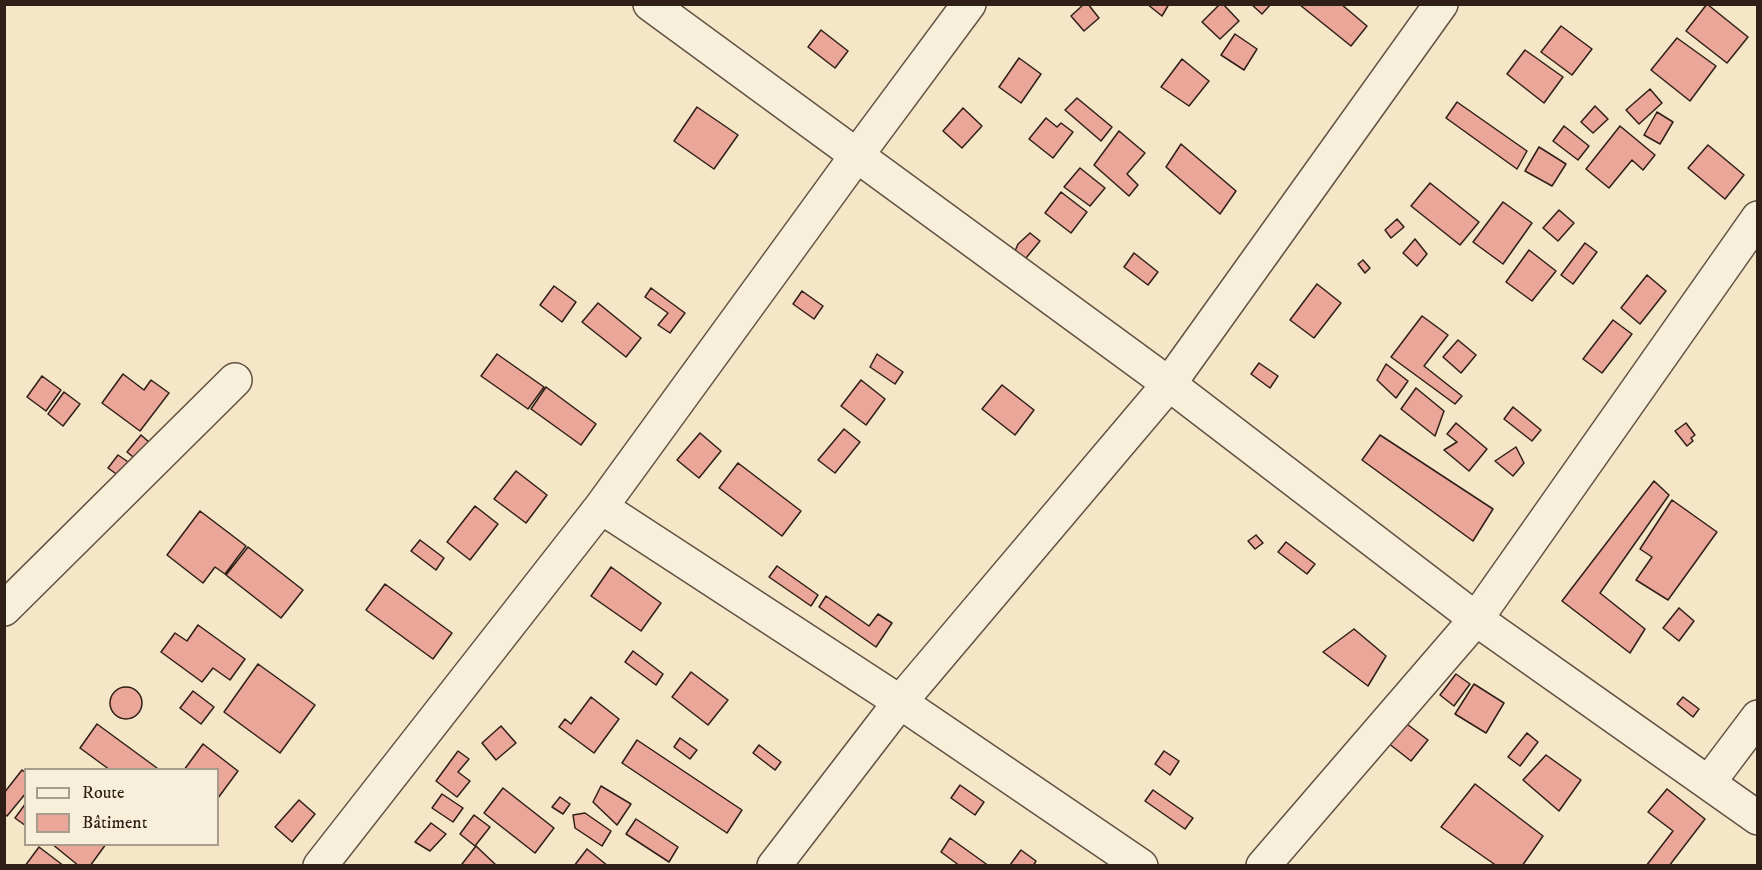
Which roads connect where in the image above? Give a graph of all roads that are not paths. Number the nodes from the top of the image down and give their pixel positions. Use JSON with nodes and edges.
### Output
{"nodes":[{"id":1,"x":650,"y":4,"type":"edge"},
{"id":2,"x":969,"y":4,"type":"edge"},
{"id":3,"x":1441,"y":4,"type":"edge"},
{"id":4,"x":857,"y":155,"type":"junction"},
{"id":5,"x":1758,"y":218,"type":"edge"},
{"id":6,"x":235,"y":380,"type":"dead end"},
{"id":7,"x":1169,"y":384,"type":"junction"},
{"id":8,"x":601,"y":507,"type":"junction"},
{"id":9,"x":4,"y":609,"type":"edge"},
{"id":10,"x":1476,"y":619,"type":"junction"},
{"id":11,"x":900,"y":702,"type":"junction"},
{"id":12,"x":1758,"y":717,"type":"edge"},
{"id":13,"x":1709,"y":783,"type":"junction"},
{"id":14,"x":1758,"y":818,"type":"edge"},
{"id":15,"x":320,"y":866,"type":"edge"},
{"id":16,"x":774,"y":866,"type":"edge"},
{"id":17,"x":1141,"y":866,"type":"edge"},
{"id":18,"x":1263,"y":866,"type":"edge"}],
"edges":[{"from":1,"to":4,"type":"street"},
{"from":2,"to":4,"type":"street"},
{"from":3,"to":7,"type":"street"},
{"from":4,"to":7,"type":"street"},
{"from":4,"to":8,"type":"street"},
{"from":5,"to":10,"type":"street"},
{"from":6,"to":9,"type":"street"},
{"from":7,"to":10,"type":"street"},
{"from":7,"to":11,"type":"street"},
{"from":8,"to":11,"type":"street"},
{"from":8,"to":15,"type":"street"},
{"from":10,"to":13,"type":"street"},
{"from":10,"to":18,"type":"street"},
{"from":11,"to":16,"type":"street"},
{"from":11,"to":17,"type":"street"},
{"from":12,"to":13,"type":"street"},
{"from":13,"to":14,"type":"street"}]}
